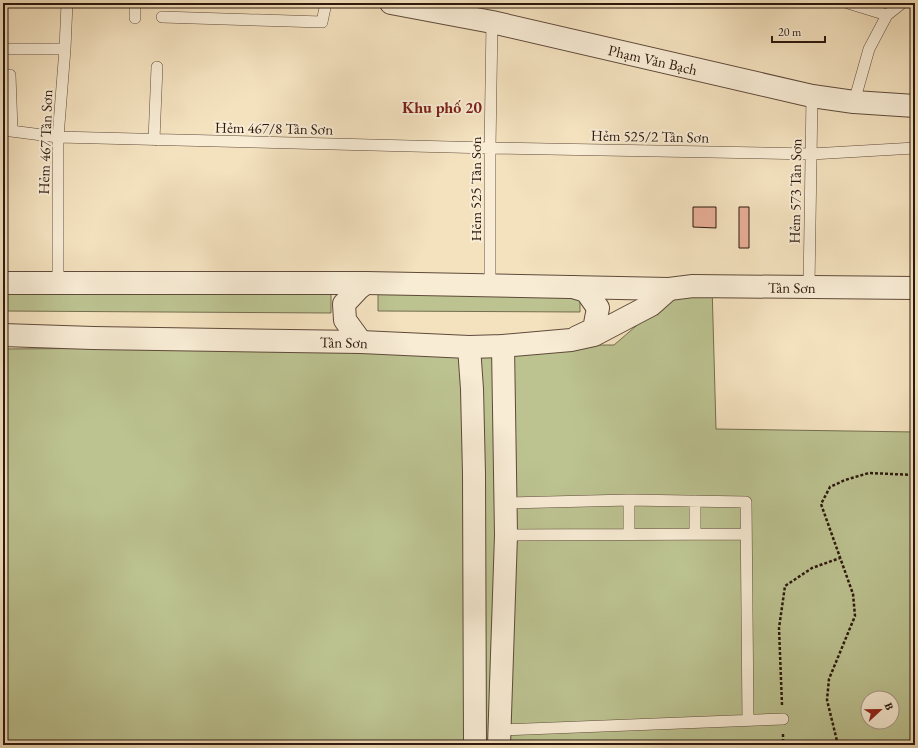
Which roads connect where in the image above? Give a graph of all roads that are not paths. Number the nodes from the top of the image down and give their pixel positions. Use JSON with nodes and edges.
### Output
{"nodes":[{"id":1,"x":67,"y":3,"type":"edge"},
{"id":2,"x":135,"y":3,"type":"edge"},
{"id":3,"x":326,"y":3,"type":"edge"},
{"id":4,"x":391,"y":3,"type":"edge"},
{"id":5,"x":848,"y":3,"type":"edge"},
{"id":6,"x":902,"y":3,"type":"edge"},
{"id":7,"x":887,"y":15,"type":"junction"},
{"id":8,"x":162,"y":17,"type":"dead end"},
{"id":9,"x":134,"y":18,"type":"dead end"},
{"id":10,"x":492,"y":22,"type":"junction"},
{"id":11,"x":3,"y":49,"type":"edge"},
{"id":12,"x":65,"y":50,"type":"junction"},
{"id":13,"x":157,"y":67,"type":"dead end"},
{"id":14,"x":10,"y":75,"type":"dead end"},
{"id":15,"x":812,"y":96,"type":"junction"},
{"id":16,"x":854,"y":102,"type":"junction"},
{"id":17,"x":915,"y":106,"type":"edge"},
{"id":18,"x":8,"y":130,"type":"edge"},
{"id":19,"x":58,"y":137,"type":"junction"},
{"id":20,"x":154,"y":140,"type":"junction"},
{"id":21,"x":490,"y":148,"type":"junction"},
{"id":22,"x":915,"y":148,"type":"edge"},
{"id":23,"x":811,"y":154,"type":"junction"},
{"id":24,"x":58,"y":282,"type":"junction"},
{"id":25,"x":3,"y":283,"type":"edge"},
{"id":26,"x":366,"y":284,"type":"junction"},
{"id":27,"x":490,"y":285,"type":"junction"},
{"id":28,"x":573,"y":287,"type":"junction"},
{"id":29,"x":809,"y":287,"type":"junction"},
{"id":30,"x":915,"y":288,"type":"edge"},
{"id":31,"x":670,"y":289,"type":"junction"},
{"id":32,"x":3,"y":336,"type":"edge"},
{"id":33,"x":571,"y":340,"type":"junction"},
{"id":34,"x":361,"y":342,"type":"junction"},
{"id":35,"x":503,"y":346,"type":"junction"},
{"id":36,"x":469,"y":347,"type":"junction"},
{"id":37,"x":474,"y":474,"type":"junction"},
{"id":38,"x":506,"y":474,"type":"junction"},
{"id":39,"x":629,"y":500,"type":"junction"},
{"id":40,"x":695,"y":501,"type":"junction"},
{"id":41,"x":506,"y":503,"type":"junction"},
{"id":42,"x":629,"y":534,"type":"junction"},
{"id":43,"x":695,"y":534,"type":"junction"},
{"id":44,"x":746,"y":534,"type":"junction"},
{"id":45,"x":506,"y":535,"type":"junction"},
{"id":46,"x":748,"y":720,"type":"junction"},
{"id":47,"x":783,"y":720,"type":"road end"},
{"id":48,"x":499,"y":738,"type":"edge"},
{"id":49,"x":475,"y":745,"type":"edge"}],
"edges":[{"from":1,"to":12,"type":"lane","name":"Hẻm 467 Tân Sơn"},
{"from":2,"to":9,"type":"lane"},
{"from":3,"to":8,"type":"lane"},
{"from":4,"to":10,"type":"street","name":"Phạm Văn Bạch"},
{"from":5,"to":7,"type":"lane"},
{"from":6,"to":7,"type":"lane"},
{"from":7,"to":16,"type":"lane"},
{"from":10,"to":15,"type":"street","name":"Phạm Văn Bạch"},
{"from":10,"to":21,"type":"lane","name":"Hẻm 525 Tân Sơn"},
{"from":11,"to":12,"type":"lane"},
{"from":12,"to":19,"type":"lane","name":"Hẻm 467 Tân Sơn"},
{"from":13,"to":20,"type":"lane"},
{"from":14,"to":18,"type":"lane"},
{"from":15,"to":16,"type":"street","name":"Phạm Văn Bạch"},
{"from":15,"to":23,"type":"lane","name":"Hẻm 573 Tân Sơn"},
{"from":16,"to":17,"type":"street","name":"Phạm Văn Bạch"},
{"from":18,"to":19,"type":"lane","name":"Hẻm 467/8 Tân Sơn"},
{"from":19,"to":20,"type":"lane","name":"Hẻm 467/8 Tân Sơn"},
{"from":19,"to":24,"type":"lane","name":"Hẻm 467 Tân Sơn"},
{"from":20,"to":21,"type":"lane","name":"Hẻm 467/8 Tân Sơn"},
{"from":21,"to":23,"type":"lane","name":"Hẻm 525/2 Tân Sơn"},
{"from":21,"to":27,"type":"lane","name":"Hẻm 525 Tân Sơn"},
{"from":22,"to":23,"type":"lane","name":"Hẻm 525/2 Tân Sơn"},
{"from":23,"to":29,"type":"lane","name":"Hẻm 573 Tân Sơn"},
{"from":24,"to":25,"type":"street","name":"Tân Sơn"},
{"from":24,"to":26,"type":"street","name":"Tân Sơn"},
{"from":26,"to":27,"type":"street","name":"Tân Sơn"},
{"from":26,"to":34,"type":"street"},
{"from":27,"to":28,"type":"street","name":"Tân Sơn"},
{"from":28,"to":31,"type":"street","name":"Tân Sơn"},
{"from":28,"to":33,"type":"street"},
{"from":29,"to":30,"type":"street","name":"Tân Sơn"},
{"from":29,"to":31,"type":"street","name":"Tân Sơn"},
{"from":31,"to":33,"type":"street","name":"Tân Sơn"},
{"from":32,"to":34,"type":"street","name":"Tân Sơn"},
{"from":33,"to":35,"type":"street","name":"Tân Sơn"},
{"from":34,"to":36,"type":"street","name":"Tân Sơn"},
{"from":35,"to":36,"type":"street","name":"Tân Sơn"},
{"from":35,"to":38,"type":"street"},
{"from":36,"to":37,"type":"street"},
{"from":37,"to":38,"type":"street"},
{"from":37,"to":49,"type":"street"},
{"from":38,"to":41,"type":"street"},
{"from":39,"to":40,"type":"lane"},
{"from":39,"to":41,"type":"lane"},
{"from":39,"to":42,"type":"lane"},
{"from":40,"to":43,"type":"lane"},
{"from":40,"to":44,"type":"lane"},
{"from":41,"to":45,"type":"street"},
{"from":42,"to":43,"type":"lane"},
{"from":42,"to":45,"type":"lane"},
{"from":43,"to":44,"type":"lane"},
{"from":44,"to":46,"type":"lane"},
{"from":45,"to":48,"type":"street"},
{"from":46,"to":47,"type":"lane"},
{"from":46,"to":48,"type":"lane"}]}
